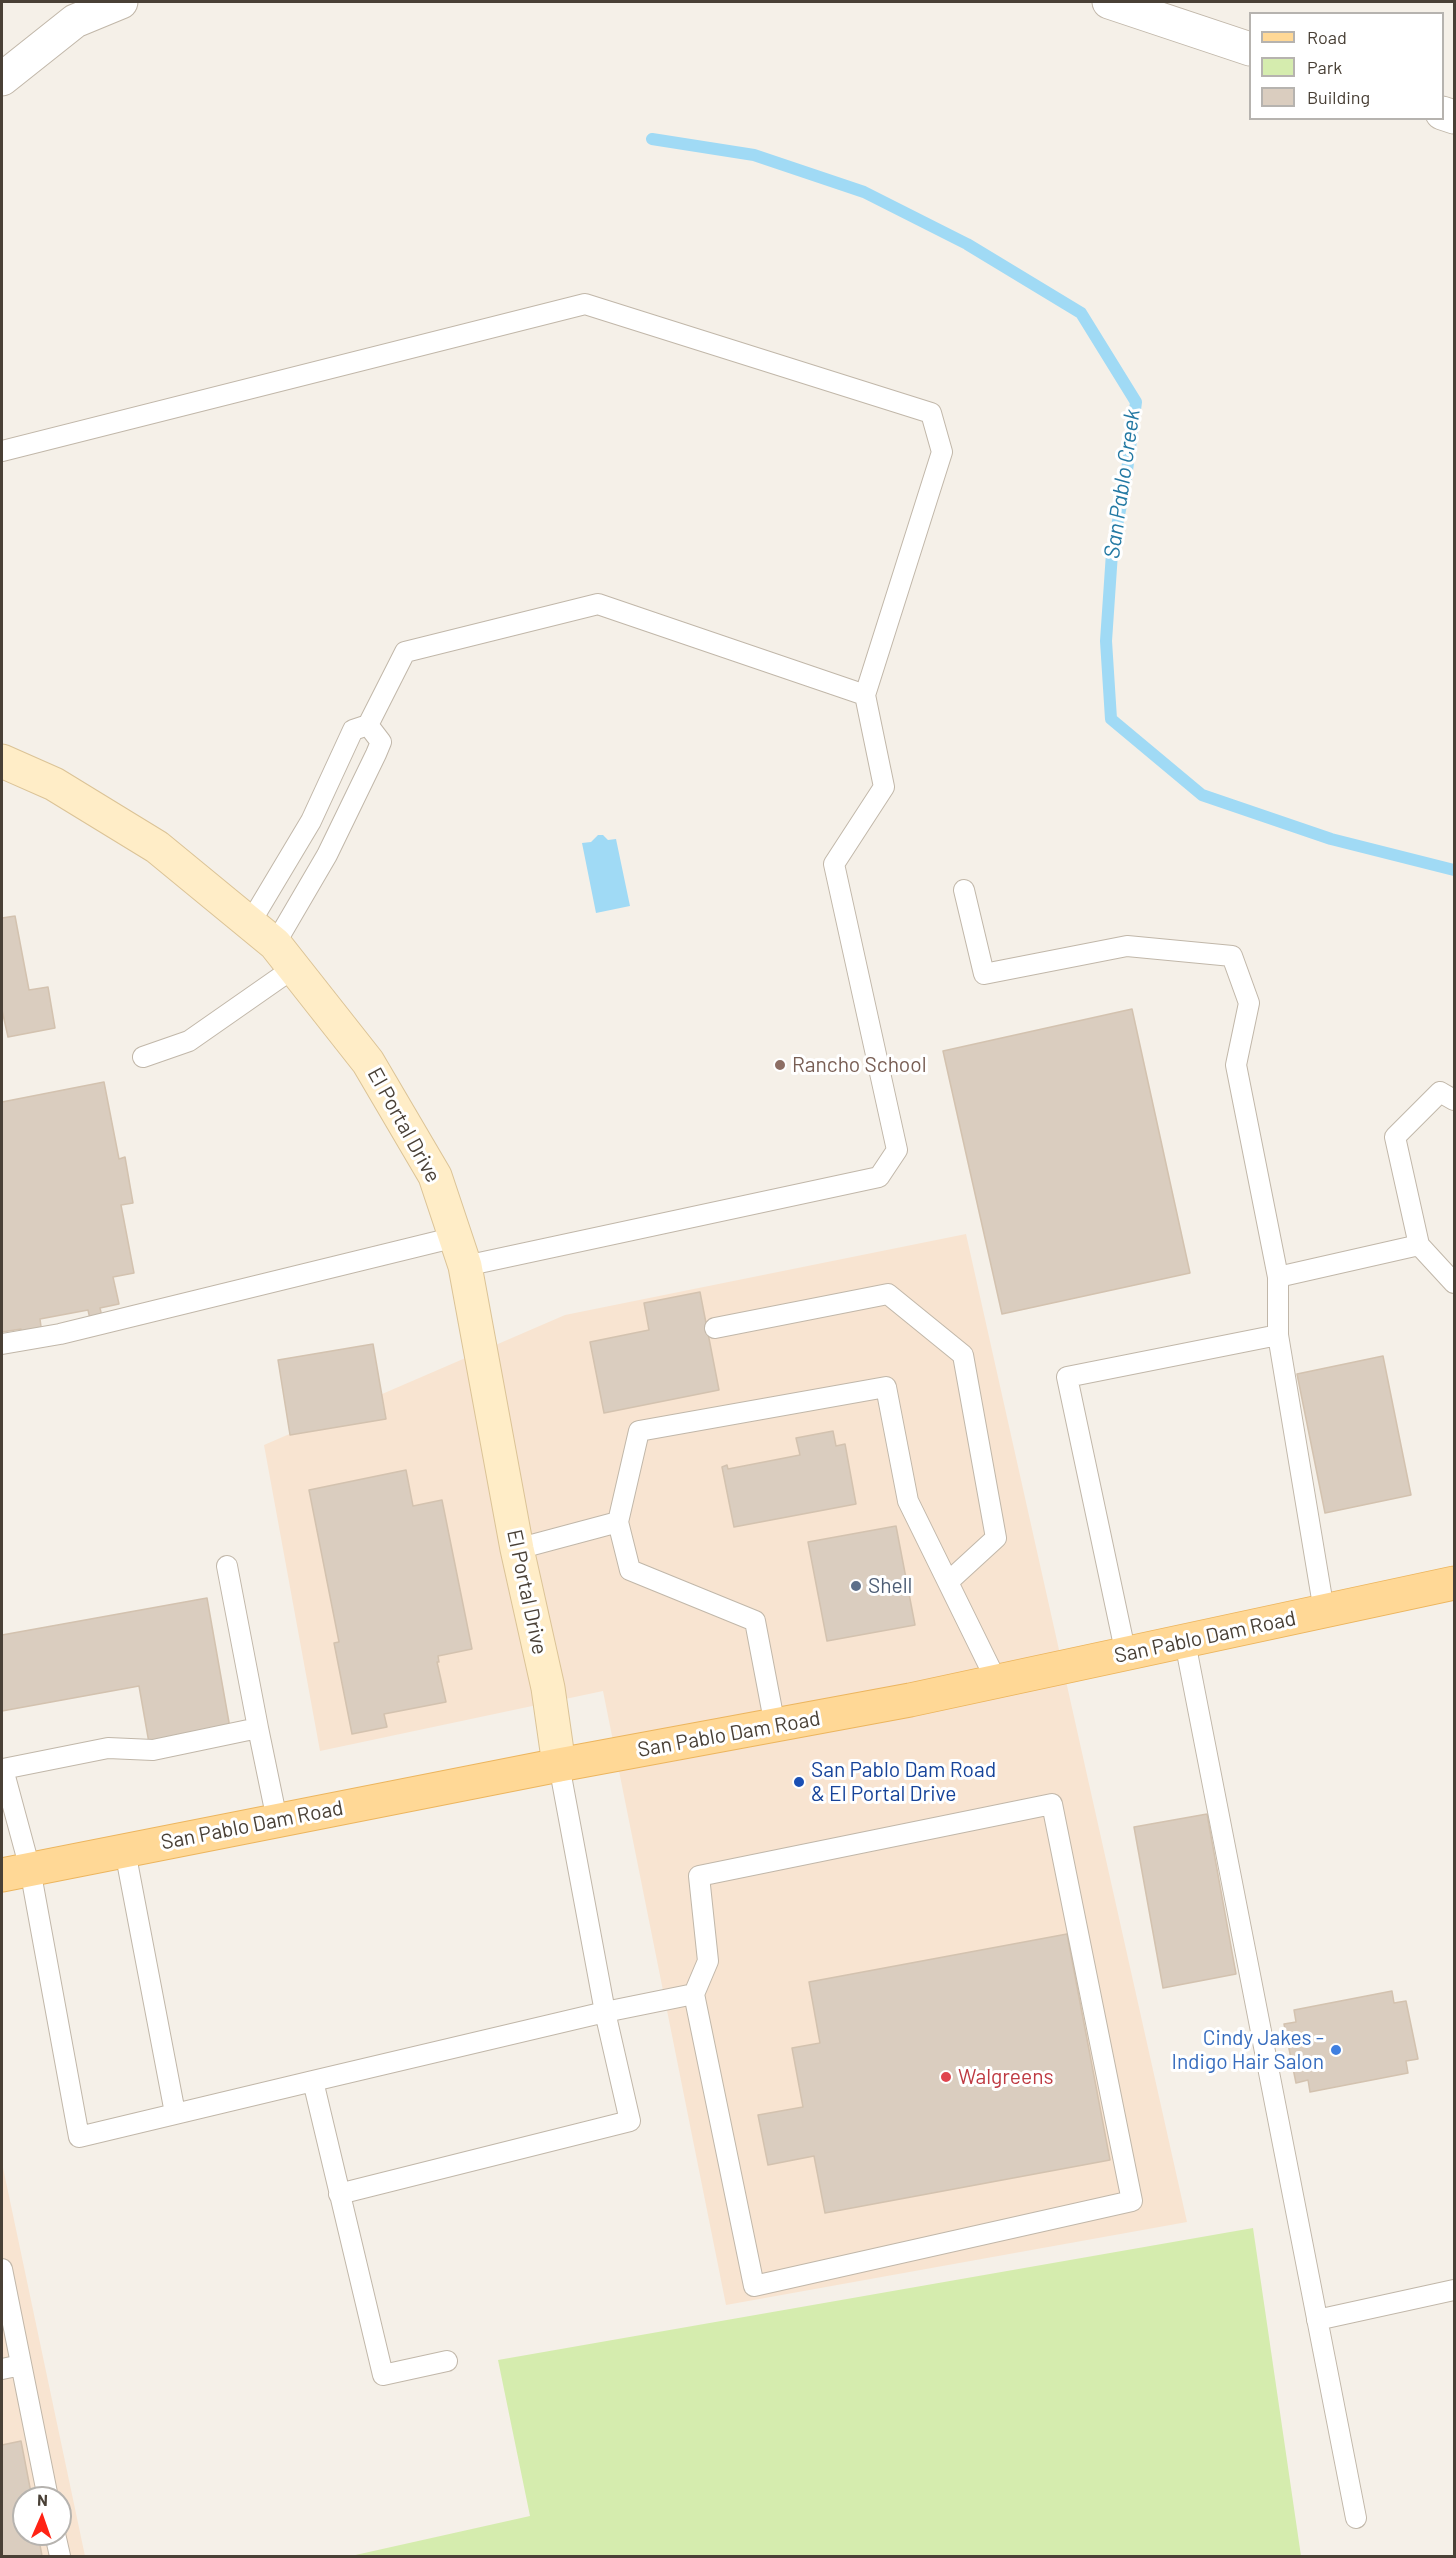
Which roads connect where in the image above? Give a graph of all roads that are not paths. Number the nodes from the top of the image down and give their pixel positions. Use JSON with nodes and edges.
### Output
{"nodes":[{"id":1,"x":121,"y":2,"type":"edge"},
{"id":2,"x":1109,"y":2,"type":"edge"},
{"id":3,"x":1249,"y":48,"type":"edge"},
{"id":4,"x":2,"y":79,"type":"edge"},
{"id":5,"x":2,"y":451,"type":"edge"},
{"id":6,"x":865,"y":695,"type":"junction"},
{"id":7,"x":368,"y":725,"type":"junction"},
{"id":8,"x":2,"y":761,"type":"edge"},
{"id":9,"x":964,"y":890,"type":"dead end"},
{"id":10,"x":250,"y":923,"type":"junction"},
{"id":11,"x":285,"y":955,"type":"junction"},
{"id":12,"x":143,"y":1057,"type":"dead end"},
{"id":13,"x":1455,"y":1100,"type":"edge"},
{"id":14,"x":1419,"y":1245,"type":"junction"},
{"id":15,"x":461,"y":1251,"type":"junction"},
{"id":16,"x":1278,"y":1277,"type":"junction"},
{"id":17,"x":1455,"y":1283,"type":"edge"},
{"id":18,"x":715,"y":1328,"type":"dead end"},
{"id":19,"x":1278,"y":1335,"type":"junction"},
{"id":20,"x":2,"y":1344,"type":"edge"},
{"id":21,"x":618,"y":1522,"type":"junction"},
{"id":22,"x":517,"y":1550,"type":"junction"},
{"id":23,"x":227,"y":1566,"type":"dead end"},
{"id":24,"x":948,"y":1582,"type":"junction"},
{"id":25,"x":1455,"y":1582,"type":"edge"},
{"id":26,"x":1324,"y":1611,"type":"junction"},
{"id":27,"x":1185,"y":1642,"type":"junction"},
{"id":28,"x":1125,"y":1655,"type":"junction"},
{"id":29,"x":997,"y":1682,"type":"junction"},
{"id":30,"x":775,"y":1726,"type":"junction"},
{"id":31,"x":258,"y":1728,"type":"junction"},
{"id":32,"x":559,"y":1765,"type":"junction"},
{"id":33,"x":277,"y":1820,"type":"junction"},
{"id":34,"x":125,"y":1851,"type":"junction"},
{"id":35,"x":16,"y":1872,"type":"edge"},
{"id":36,"x":694,"y":1994,"type":"junction"},
{"id":37,"x":605,"y":2012,"type":"junction"},
{"id":38,"x":313,"y":2081,"type":"junction"},
{"id":39,"x":175,"y":2114,"type":"junction"},
{"id":40,"x":339,"y":2194,"type":"junction"},
{"id":41,"x":2,"y":2269,"type":"edge"},
{"id":42,"x":1455,"y":2290,"type":"edge"},
{"id":43,"x":1317,"y":2320,"type":"junction"},
{"id":44,"x":447,"y":2361,"type":"dead end"},
{"id":45,"x":21,"y":2365,"type":"junction"},
{"id":46,"x":2,"y":2369,"type":"edge"},
{"id":47,"x":46,"y":2486,"type":"edge"},
{"id":48,"x":1356,"y":2518,"type":"dead end"}],
"edges":[{"from":1,"to":4,"type":"street"},
{"from":2,"to":3,"type":"street"},
{"from":5,"to":6,"type":"lane"},
{"from":6,"to":7,"type":"lane"},
{"from":6,"to":15,"type":"lane"},
{"from":7,"to":10,"type":"lane"},
{"from":7,"to":11,"type":"lane"},
{"from":8,"to":10,"type":"main road","name":"El Portal Drive"},
{"from":9,"to":16,"type":"lane"},
{"from":10,"to":11,"type":"main road","name":"El Portal Drive"},
{"from":11,"to":12,"type":"lane"},
{"from":11,"to":15,"type":"main road","name":"El Portal Drive"},
{"from":13,"to":14,"type":"lane"},
{"from":14,"to":16,"type":"lane"},
{"from":14,"to":17,"type":"lane"},
{"from":15,"to":20,"type":"lane"},
{"from":15,"to":22,"type":"main road","name":"El Portal Drive"},
{"from":16,"to":19,"type":"lane"},
{"from":18,"to":24,"type":"lane"},
{"from":19,"to":26,"type":"lane"},
{"from":19,"to":28,"type":"lane"},
{"from":21,"to":22,"type":"lane"},
{"from":21,"to":24,"type":"lane"},
{"from":21,"to":30,"type":"lane"},
{"from":22,"to":32,"type":"main road","name":"El Portal Drive"},
{"from":23,"to":31,"type":"lane"},
{"from":24,"to":29,"type":"lane"},
{"from":25,"to":26,"type":"main road","name":"San Pablo Dam Road"},
{"from":26,"to":27,"type":"main road","name":"San Pablo Dam Road"},
{"from":27,"to":28,"type":"main road","name":"San Pablo Dam Road"},
{"from":27,"to":43,"type":"lane"},
{"from":28,"to":29,"type":"main road","name":"San Pablo Dam Road"},
{"from":29,"to":30,"type":"main road","name":"San Pablo Dam Road"},
{"from":30,"to":32,"type":"main road","name":"San Pablo Dam Road"},
{"from":31,"to":33,"type":"lane"},
{"from":31,"to":35,"type":"lane"},
{"from":32,"to":33,"type":"main road","name":"San Pablo Dam Road"},
{"from":32,"to":37,"type":"lane"},
{"from":33,"to":34,"type":"main road","name":"San Pablo Dam Road"},
{"from":34,"to":35,"type":"main road","name":"San Pablo Dam Road"},
{"from":34,"to":39,"type":"lane"},
{"from":35,"to":39,"type":"lane"},
{"from":36,"to":36,"type":"lane"},
{"from":36,"to":37,"type":"lane"},
{"from":37,"to":38,"type":"lane"},
{"from":37,"to":40,"type":"lane"},
{"from":38,"to":39,"type":"lane"},
{"from":38,"to":40,"type":"lane"},
{"from":40,"to":44,"type":"lane"},
{"from":41,"to":45,"type":"lane"},
{"from":42,"to":43,"type":"lane"},
{"from":43,"to":48,"type":"lane"},
{"from":45,"to":46,"type":"lane"},
{"from":45,"to":47,"type":"lane"}]}
